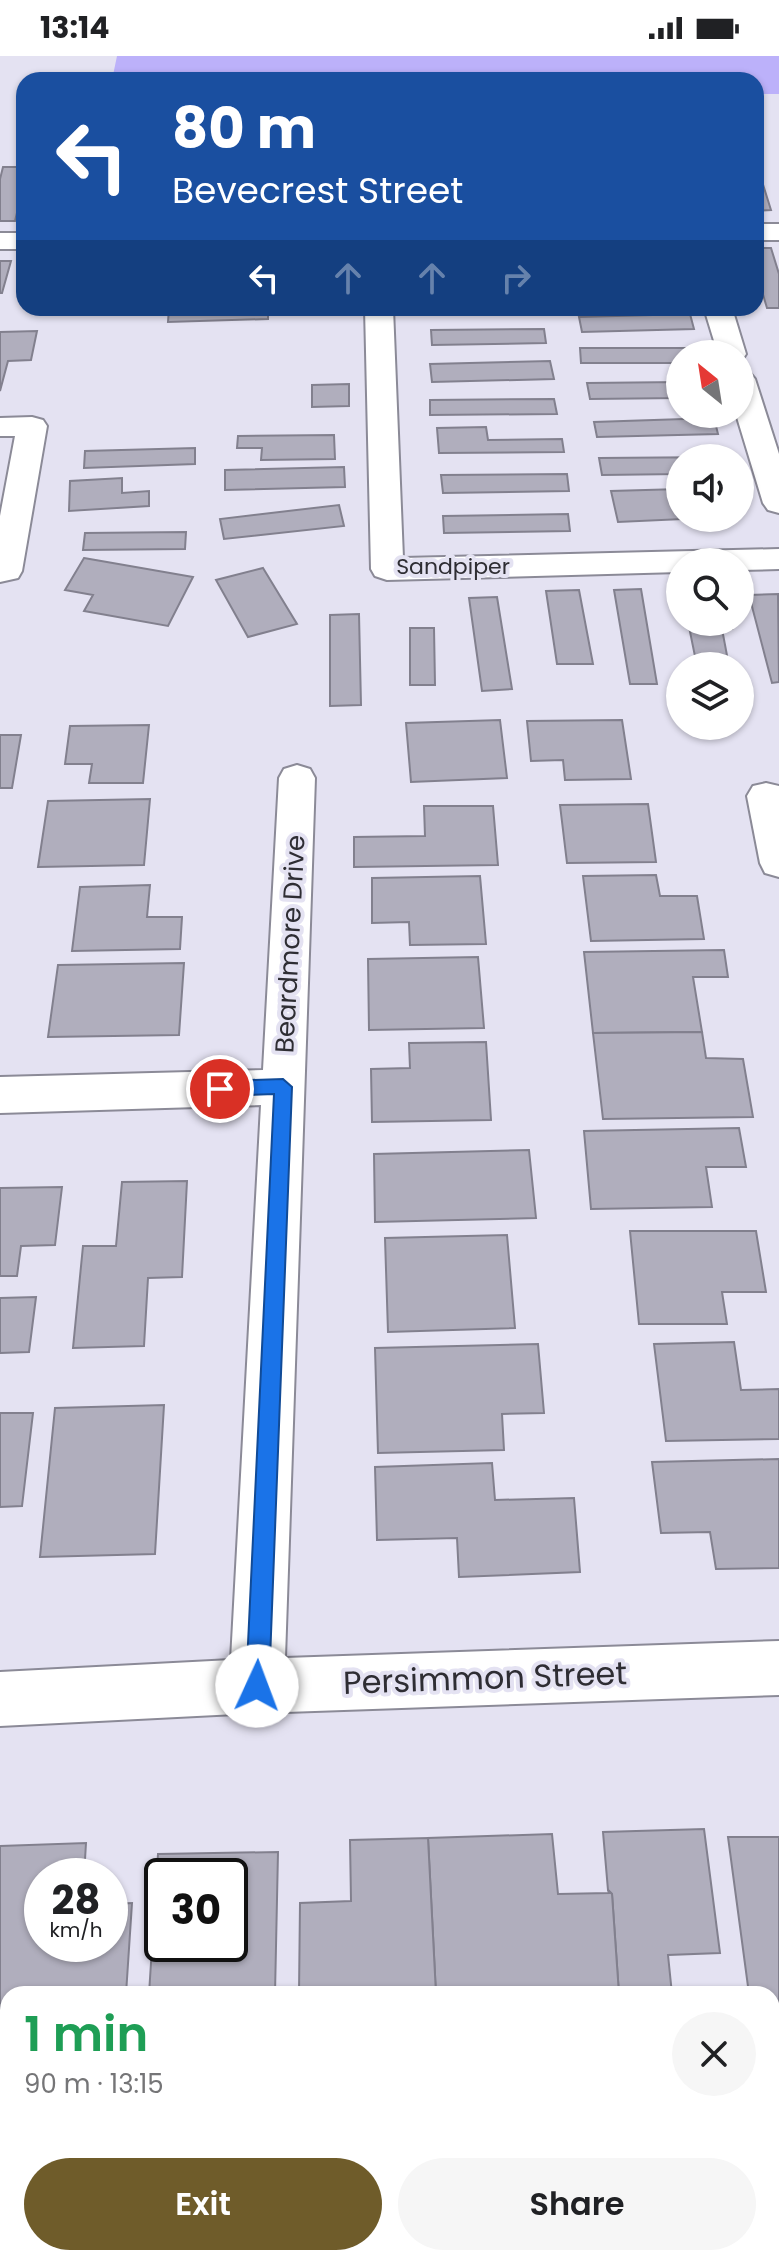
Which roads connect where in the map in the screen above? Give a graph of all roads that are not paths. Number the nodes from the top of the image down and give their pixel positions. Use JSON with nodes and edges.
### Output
{"nodes":[{"id":1,"x":379,"y":316,"type":"edge"},
{"id":2,"x":720,"y":316,"type":"edge"},
{"id":3,"x":728,"y":340,"type":"edge"},
{"id":4,"x":754,"y":424,"type":"edge"},
{"id":5,"x":0,"y":427,"type":"edge"},
{"id":6,"x":779,"y":503,"type":"edge"},
{"id":7,"x":779,"y":559,"type":"edge"},
{"id":8,"x":0,"y":571,"type":"edge"},
{"id":9,"x":297,"y":778,"type":"dead end"},
{"id":10,"x":766,"y":796,"type":"dead end"},
{"id":11,"x":779,"y":863,"type":"edge"},
{"id":12,"x":283,"y":1087,"type":"junction"},
{"id":13,"x":0,"y":1095,"type":"edge"},
{"id":14,"x":779,"y":1668,"type":"edge"},
{"id":15,"x":257,"y":1686,"type":"junction"},
{"id":16,"x":0,"y":1699,"type":"edge"}],
"edges":[{"from":1,"to":7,"type":"street","name":"Sandpiper"},
{"from":2,"to":3,"type":"street"},
{"from":4,"to":6,"type":"street"},
{"from":5,"to":8,"type":"street"},
{"from":9,"to":12,"type":"street","name":"Beardmore Drive"},
{"from":10,"to":11,"type":"street"},
{"from":12,"to":13,"type":"street"},
{"from":12,"to":15,"type":"street","name":"Beardmore Drive"},
{"from":14,"to":15,"type":"street","name":"Persimmon Street"},
{"from":15,"to":16,"type":"street","name":"Persimmon Street"}]}
